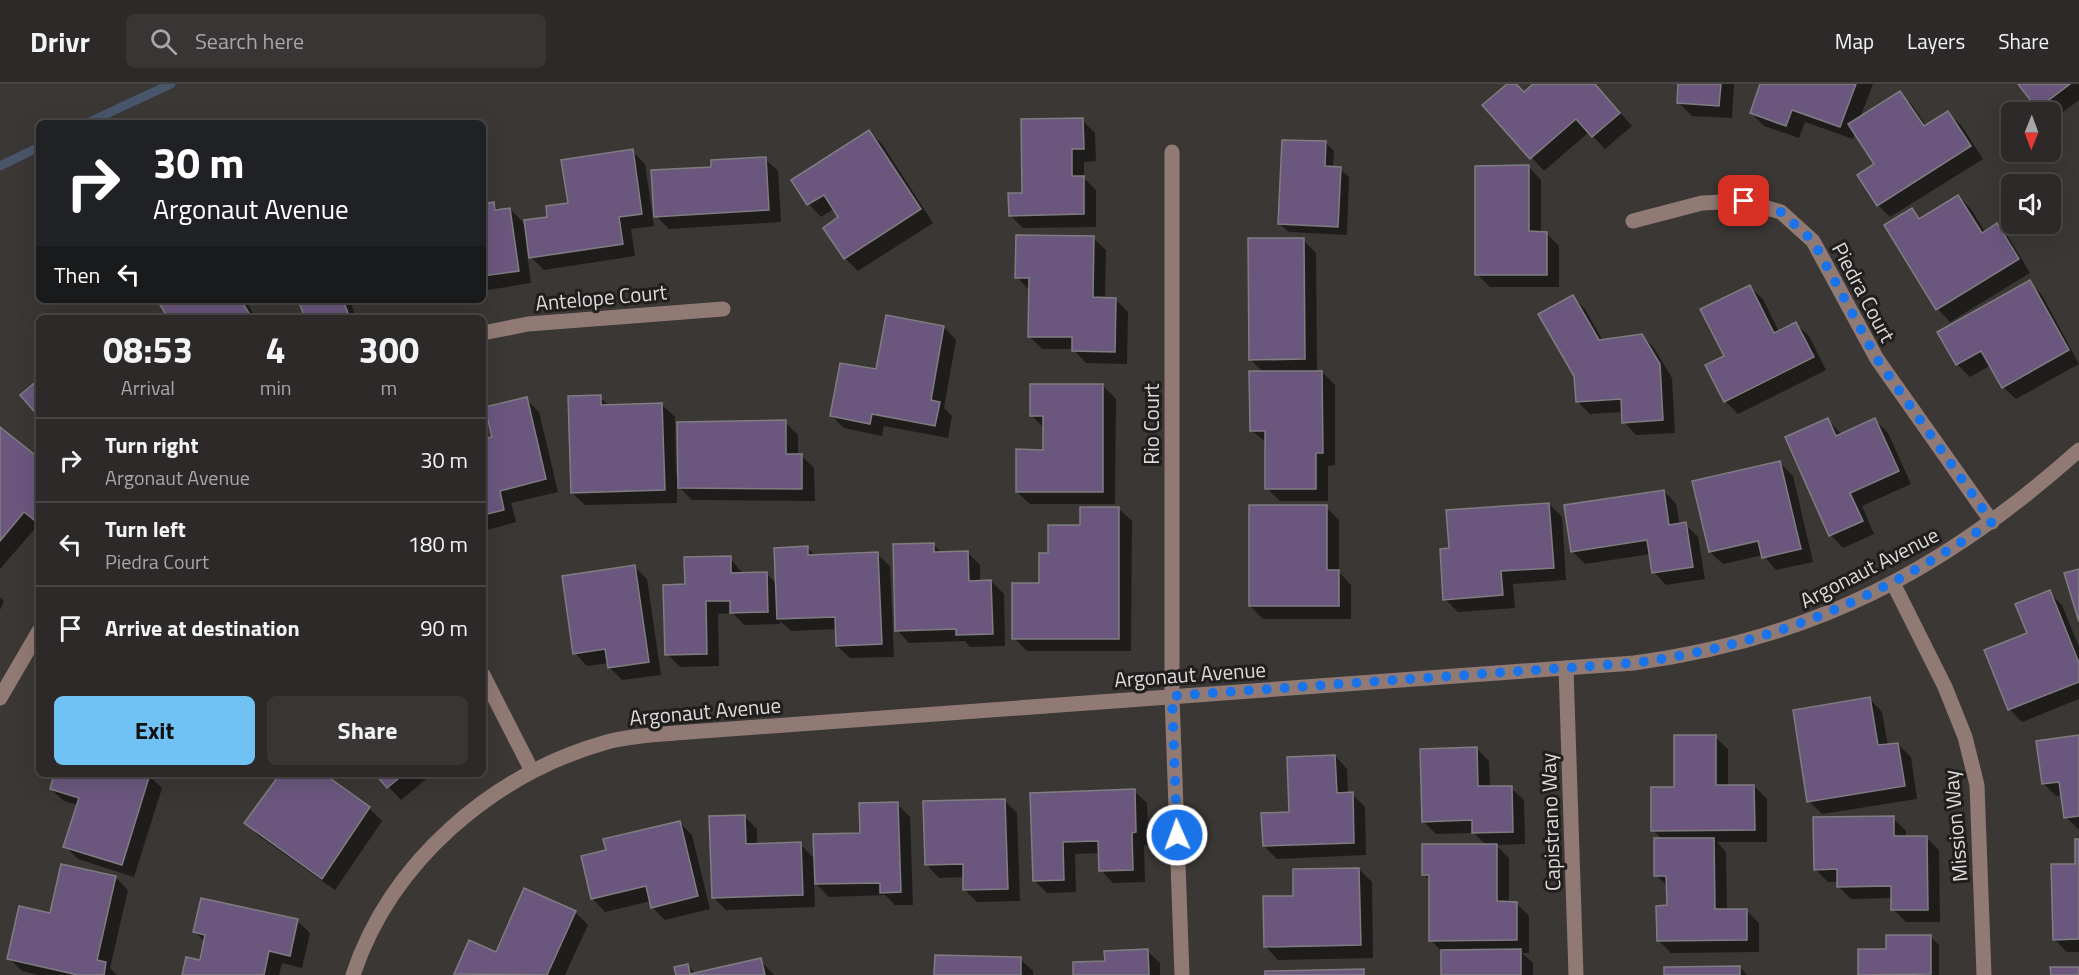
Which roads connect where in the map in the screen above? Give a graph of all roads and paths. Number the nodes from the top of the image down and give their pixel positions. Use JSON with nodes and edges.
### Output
{"nodes":[{"id":1,"x":1172,"y":152,"type":"dead end"},
{"id":2,"x":1633,"y":221,"type":"dead end"},
{"id":3,"x":723,"y":309,"type":"dead end"},
{"id":4,"x":486,"y":332,"type":"edge"},
{"id":5,"x":2079,"y":450,"type":"edge"},
{"id":6,"x":1992,"y":522,"type":"junction"},
{"id":7,"x":1893,"y":583,"type":"junction"},
{"id":8,"x":36,"y":636,"type":"edge"},
{"id":9,"x":1566,"y":668,"type":"junction"},
{"id":10,"x":486,"y":681,"type":"edge"},
{"id":11,"x":1172,"y":696,"type":"junction"},
{"id":12,"x":0,"y":698,"type":"edge"},
{"id":13,"x":532,"y":771,"type":"junction"},
{"id":14,"x":353,"y":975,"type":"edge"},
{"id":15,"x":1182,"y":975,"type":"edge"},
{"id":16,"x":1576,"y":975,"type":"edge"},
{"id":17,"x":1984,"y":975,"type":"edge"}],
"edges":[{"from":1,"to":11,"type":"street","name":"Rio Court"},
{"from":2,"to":6,"type":"street","name":"Piedra Court"},
{"from":3,"to":4,"type":"street","name":"Antelope Court"},
{"from":5,"to":6,"type":"street","name":"Argonaut Avenue"},
{"from":6,"to":7,"type":"street","name":"Argonaut Avenue"},
{"from":7,"to":9,"type":"street","name":"Argonaut Avenue"},
{"from":7,"to":17,"type":"street","name":"Mission Way"},
{"from":8,"to":12,"type":"street"},
{"from":9,"to":11,"type":"street","name":"Argonaut Avenue"},
{"from":9,"to":16,"type":"street","name":"Capistrano Way"},
{"from":10,"to":13,"type":"street"},
{"from":11,"to":13,"type":"street","name":"Argonaut Avenue"},
{"from":11,"to":15,"type":"street","name":"Rio Court"},
{"from":13,"to":14,"type":"street","name":"Argonaut Avenue"}]}
